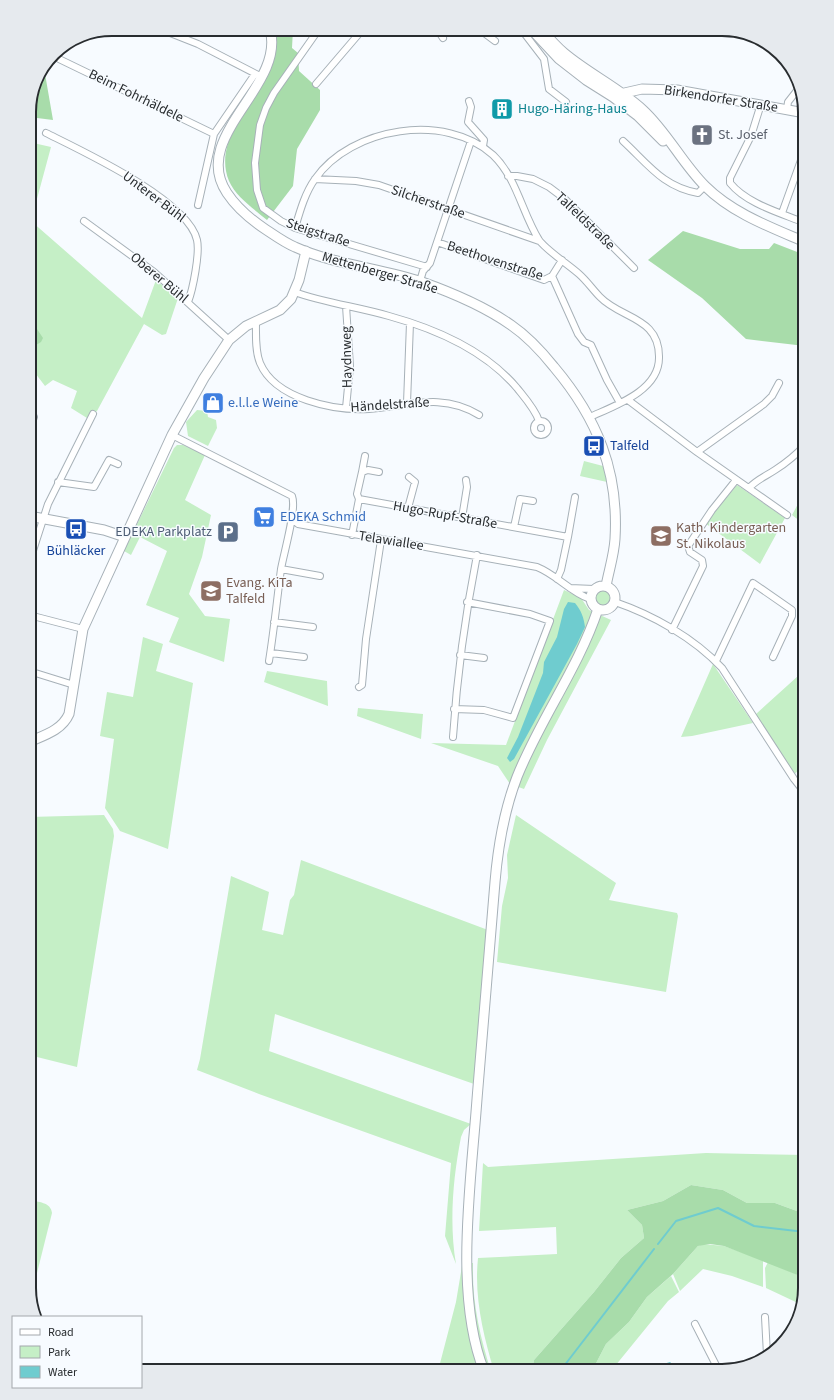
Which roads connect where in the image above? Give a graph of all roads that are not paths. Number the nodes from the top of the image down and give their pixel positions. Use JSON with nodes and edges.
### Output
{"nodes":[{"id":1,"x":178,"y":36,"type":"edge"},
{"id":2,"x":271,"y":36,"type":"edge"},
{"id":3,"x":314,"y":36,"type":"edge"},
{"id":4,"x":357,"y":36,"type":"edge"},
{"id":5,"x":489,"y":36,"type":"edge"},
{"id":6,"x":526,"y":36,"type":"edge"},
{"id":7,"x":538,"y":36,"type":"edge"},
{"id":8,"x":548,"y":36,"type":"edge"},
{"id":9,"x":495,"y":41,"type":"dead end"},
{"id":10,"x":59,"y":58,"type":"dead end"},
{"id":11,"x":258,"y":75,"type":"junction"},
{"id":12,"x":316,"y":84,"type":"dead end"},
{"id":13,"x":623,"y":93,"type":"junction"},
{"id":14,"x":795,"y":93,"type":"edge"},
{"id":15,"x":613,"y":97,"type":"junction"},
{"id":16,"x":469,"y":101,"type":"dead end"},
{"id":17,"x":566,"y":102,"type":"dead end"},
{"id":18,"x":761,"y":104,"type":"junction"},
{"id":19,"x":787,"y":110,"type":"junction"},
{"id":20,"x":798,"y":112,"type":"edge"},
{"id":21,"x":46,"y":133,"type":"dead end"},
{"id":22,"x":214,"y":134,"type":"junction"},
{"id":23,"x":623,"y":141,"type":"dead end"},
{"id":24,"x":471,"y":142,"type":"junction"},
{"id":25,"x":483,"y":146,"type":"junction"},
{"id":26,"x":689,"y":167,"type":"junction"},
{"id":27,"x":798,"y":169,"type":"edge"},
{"id":28,"x":508,"y":176,"type":"junction"},
{"id":29,"x":314,"y":179,"type":"junction"},
{"id":30,"x":705,"y":186,"type":"junction"},
{"id":31,"x":198,"y":205,"type":"dead end"},
{"id":32,"x":448,"y":209,"type":"junction"},
{"id":33,"x":782,"y":213,"type":"junction"},
{"id":34,"x":798,"y":220,"type":"edge"},
{"id":35,"x":84,"y":221,"type":"dead end"},
{"id":36,"x":295,"y":228,"type":"junction"},
{"id":37,"x":798,"y":239,"type":"edge"},
{"id":38,"x":540,"y":240,"type":"junction"},
{"id":39,"x":437,"y":242,"type":"junction"},
{"id":40,"x":306,"y":251,"type":"junction"},
{"id":41,"x":562,"y":260,"type":"junction"},
{"id":42,"x":427,"y":267,"type":"junction"},
{"id":43,"x":634,"y":268,"type":"dead end"},
{"id":44,"x":552,"y":276,"type":"junction"},
{"id":45,"x":420,"y":281,"type":"junction"},
{"id":46,"x":294,"y":292,"type":"junction"},
{"id":47,"x":188,"y":302,"type":"junction"},
{"id":48,"x":346,"y":306,"type":"junction"},
{"id":49,"x":256,"y":321,"type":"junction"},
{"id":50,"x":410,"y":323,"type":"junction"},
{"id":51,"x":229,"y":340,"type":"junction"},
{"id":52,"x":779,"y":383,"type":"dead end"},
{"id":53,"x":628,"y":400,"type":"junction"},
{"id":54,"x":407,"y":403,"type":"junction"},
{"id":55,"x":620,"y":404,"type":"junction"},
{"id":56,"x":346,"y":408,"type":"junction"},
{"id":57,"x":93,"y":414,"type":"dead end"},
{"id":58,"x":479,"y":415,"type":"dead end"},
{"id":59,"x":590,"y":417,"type":"junction"},
{"id":60,"x":539,"y":421,"type":"dead end"},
{"id":61,"x":172,"y":435,"type":"junction"},
{"id":62,"x":698,"y":452,"type":"junction"},
{"id":63,"x":798,"y":453,"type":"edge"},
{"id":64,"x":365,"y":456,"type":"dead end"},
{"id":65,"x":118,"y":464,"type":"dead end"},
{"id":66,"x":362,"y":472,"type":"junction"},
{"id":67,"x":379,"y":472,"type":"dead end"},
{"id":68,"x":409,"y":477,"type":"dead end"},
{"id":69,"x":466,"y":480,"type":"dead end"},
{"id":70,"x":736,"y":480,"type":"junction"},
{"id":71,"x":58,"y":482,"type":"junction"},
{"id":72,"x":748,"y":488,"type":"junction"},
{"id":73,"x":575,"y":497,"type":"dead end"},
{"id":74,"x":359,"y":499,"type":"junction"},
{"id":75,"x":533,"y":502,"type":"dead end"},
{"id":76,"x":408,"y":508,"type":"junction"},
{"id":77,"x":787,"y":515,"type":"dead end"},
{"id":78,"x":36,"y":517,"type":"edge"},
{"id":79,"x":43,"y":518,"type":"junction"},
{"id":80,"x":462,"y":518,"type":"junction"},
{"id":81,"x":292,"y":519,"type":"junction"},
{"id":82,"x":514,"y":527,"type":"junction"},
{"id":83,"x":352,"y":535,"type":"junction"},
{"id":84,"x":568,"y":536,"type":"junction"},
{"id":85,"x":125,"y":537,"type":"junction"},
{"id":86,"x":36,"y":540,"type":"edge"},
{"id":87,"x":381,"y":540,"type":"junction"},
{"id":88,"x":477,"y":555,"type":"junction"},
{"id":89,"x":282,"y":569,"type":"junction"},
{"id":90,"x":320,"y":576,"type":"dead end"},
{"id":91,"x":557,"y":579,"type":"junction"},
{"id":92,"x":606,"y":586,"type":"junction"},
{"id":93,"x":570,"y":588,"type":"junction"},
{"id":94,"x":594,"y":589,"type":"junction"},
{"id":95,"x":590,"y":599,"type":"junction"},
{"id":96,"x":467,"y":602,"type":"junction"},
{"id":97,"x":614,"y":602,"type":"junction"},
{"id":98,"x":598,"y":609,"type":"junction"},
{"id":99,"x":36,"y":617,"type":"edge"},
{"id":100,"x":274,"y":622,"type":"junction"},
{"id":101,"x":313,"y":627,"type":"dead end"},
{"id":102,"x":83,"y":629,"type":"junction"},
{"id":103,"x":672,"y":630,"type":"junction"},
{"id":104,"x":270,"y":653,"type":"junction"},
{"id":105,"x":460,"y":655,"type":"junction"},
{"id":106,"x":304,"y":657,"type":"dead end"},
{"id":107,"x":773,"y":657,"type":"dead end"},
{"id":108,"x":484,"y":658,"type":"dead end"},
{"id":109,"x":269,"y":661,"type":"dead end"},
{"id":110,"x":716,"y":661,"type":"junction"},
{"id":111,"x":36,"y":673,"type":"edge"},
{"id":112,"x":74,"y":685,"type":"junction"},
{"id":113,"x":359,"y":687,"type":"dead end"},
{"id":114,"x":454,"y":709,"type":"junction"},
{"id":115,"x":453,"y":737,"type":"dead end"},
{"id":116,"x":36,"y":739,"type":"edge"},
{"id":117,"x":798,"y":784,"type":"edge"},
{"id":118,"x":765,"y":1317,"type":"dead end"},
{"id":119,"x":695,"y":1324,"type":"dead end"},
{"id":120,"x":767,"y":1349,"type":"edge"},
{"id":121,"x":482,"y":1364,"type":"edge"},
{"id":122,"x":715,"y":1364,"type":"edge"}],
"edges":[{"from":1,"to":11,"type":"street"},
{"from":2,"to":11,"type":"main road","name":"Mettenberger Straße"},
{"from":3,"to":36,"type":"street","name":"Steigstraße"},
{"from":4,"to":12,"type":"street"},
{"from":5,"to":9,"type":"street"},
{"from":6,"to":17,"type":"street"},
{"from":7,"to":15,"type":"main road"},
{"from":8,"to":13,"type":"main road"},
{"from":10,"to":22,"type":"street","name":"Beim Fohrhäldele"},
{"from":11,"to":22,"type":"street"},
{"from":11,"to":40,"type":"main road","name":"Mettenberger Straße"},
{"from":13,"to":15,"type":"main road","name":"Birkendorfer Straße"},
{"from":13,"to":18,"type":"main road","name":"Birkendorfer Straße"},
{"from":13,"to":26,"type":"main road"},
{"from":14,"to":19,"type":"street"},
{"from":15,"to":26,"type":"main road"},
{"from":16,"to":25,"type":"street"},
{"from":18,"to":19,"type":"main road","name":"Birkendorfer Straße"},
{"from":18,"to":33,"type":"street"},
{"from":19,"to":20,"type":"main road","name":"Birkendorfer Straße"},
{"from":21,"to":47,"type":"street","name":"Unterer Bühl"},
{"from":22,"to":31,"type":"street"},
{"from":23,"to":30,"type":"street"},
{"from":24,"to":25,"type":"street"},
{"from":24,"to":29,"type":"street"},
{"from":24,"to":32,"type":"street"},
{"from":25,"to":28,"type":"street"},
{"from":26,"to":30,"type":"main road"},
{"from":27,"to":33,"type":"street"},
{"from":28,"to":38,"type":"street"},
{"from":28,"to":43,"type":"street","name":"Talfeldstraße"},
{"from":29,"to":32,"type":"street","name":"Silcherstraße"},
{"from":29,"to":36,"type":"street"},
{"from":30,"to":37,"type":"main road"},
{"from":32,"to":38,"type":"street","name":"Silcherstraße"},
{"from":32,"to":39,"type":"street"},
{"from":33,"to":34,"type":"street"},
{"from":35,"to":47,"type":"street","name":"Oberer Bühl"},
{"from":36,"to":42,"type":"street","name":"Steigstraße"},
{"from":38,"to":41,"type":"street"},
{"from":39,"to":42,"type":"street"},
{"from":39,"to":44,"type":"street","name":"Beethovenstraße"},
{"from":40,"to":45,"type":"main road","name":"Mettenberger Straße"},
{"from":40,"to":46,"type":"main road"},
{"from":41,"to":44,"type":"street"},
{"from":41,"to":53,"type":"street"},
{"from":42,"to":45,"type":"street"},
{"from":44,"to":55,"type":"street"},
{"from":45,"to":59,"type":"main road","name":"Mettenberger Straße"},
{"from":46,"to":48,"type":"street"},
{"from":46,"to":49,"type":"main road"},
{"from":47,"to":51,"type":"street","name":"Oberer Bühl"},
{"from":48,"to":50,"type":"street"},
{"from":48,"to":56,"type":"street","name":"Haydnweg"},
{"from":49,"to":51,"type":"main road"},
{"from":49,"to":56,"type":"street","name":"Händelstraße"},
{"from":50,"to":54,"type":"street"},
{"from":50,"to":60,"type":"street"},
{"from":51,"to":61,"type":"main road"},
{"from":52,"to":62,"type":"street"},
{"from":53,"to":55,"type":"street"},
{"from":53,"to":62,"type":"street"},
{"from":54,"to":56,"type":"street","name":"Händelstraße"},
{"from":54,"to":58,"type":"street","name":"Händelstraße"},
{"from":55,"to":59,"type":"street"},
{"from":57,"to":71,"type":"street"},
{"from":59,"to":92,"type":"main road","name":"Mettenberger Straße"},
{"from":61,"to":81,"type":"street"},
{"from":61,"to":85,"type":"main road"},
{"from":62,"to":70,"type":"street"},
{"from":63,"to":72,"type":"street"},
{"from":64,"to":66,"type":"street"},
{"from":65,"to":71,"type":"street"},
{"from":66,"to":67,"type":"street"},
{"from":66,"to":74,"type":"street"},
{"from":68,"to":76,"type":"street"},
{"from":69,"to":80,"type":"street"},
{"from":70,"to":72,"type":"street"},
{"from":70,"to":103,"type":"street"},
{"from":71,"to":79,"type":"street"},
{"from":72,"to":77,"type":"street"},
{"from":73,"to":84,"type":"street"},
{"from":74,"to":76,"type":"street","name":"Hugo-Rupf-Straße"},
{"from":74,"to":83,"type":"street"},
{"from":75,"to":82,"type":"street"},
{"from":76,"to":80,"type":"street","name":"Hugo-Rupf-Straße"},
{"from":78,"to":79,"type":"main road"},
{"from":79,"to":85,"type":"main road"},
{"from":79,"to":86,"type":"street"},
{"from":80,"to":82,"type":"street","name":"Hugo-Rupf-Straße"},
{"from":81,"to":83,"type":"street","name":"Telawiallee"},
{"from":81,"to":89,"type":"street"},
{"from":82,"to":84,"type":"street","name":"Hugo-Rupf-Straße"},
{"from":83,"to":87,"type":"street","name":"Telawiallee"},
{"from":84,"to":91,"type":"street"},
{"from":85,"to":102,"type":"main road"},
{"from":87,"to":88,"type":"street","name":"Telawiallee"},
{"from":87,"to":113,"type":"street"},
{"from":88,"to":91,"type":"street","name":"Telawiallee"},
{"from":88,"to":96,"type":"street"},
{"from":89,"to":90,"type":"street"},
{"from":89,"to":100,"type":"street"},
{"from":91,"to":93,"type":"street","name":"Telawiallee"},
{"from":92,"to":94,"type":"main road"},
{"from":92,"to":97,"type":"main road"},
{"from":93,"to":94,"type":"street"},
{"from":93,"to":95,"type":"street","name":"Telawiallee"},
{"from":94,"to":95,"type":"main road"},
{"from":95,"to":98,"type":"main road"},
{"from":96,"to":105,"type":"street"},
{"from":96,"to":114,"type":"street"},
{"from":97,"to":98,"type":"main road"},
{"from":97,"to":103,"type":"street"},
{"from":98,"to":121,"type":"main road"},
{"from":99,"to":102,"type":"street"},
{"from":100,"to":101,"type":"street"},
{"from":100,"to":104,"type":"street"},
{"from":102,"to":112,"type":"main road"},
{"from":103,"to":110,"type":"street"},
{"from":104,"to":106,"type":"street"},
{"from":104,"to":109,"type":"street"},
{"from":105,"to":108,"type":"street"},
{"from":105,"to":114,"type":"street"},
{"from":107,"to":110,"type":"street"},
{"from":110,"to":117,"type":"street"},
{"from":111,"to":112,"type":"street"},
{"from":112,"to":116,"type":"main road"},
{"from":114,"to":115,"type":"street"},
{"from":118,"to":120,"type":"street"},
{"from":119,"to":122,"type":"street"}]}
